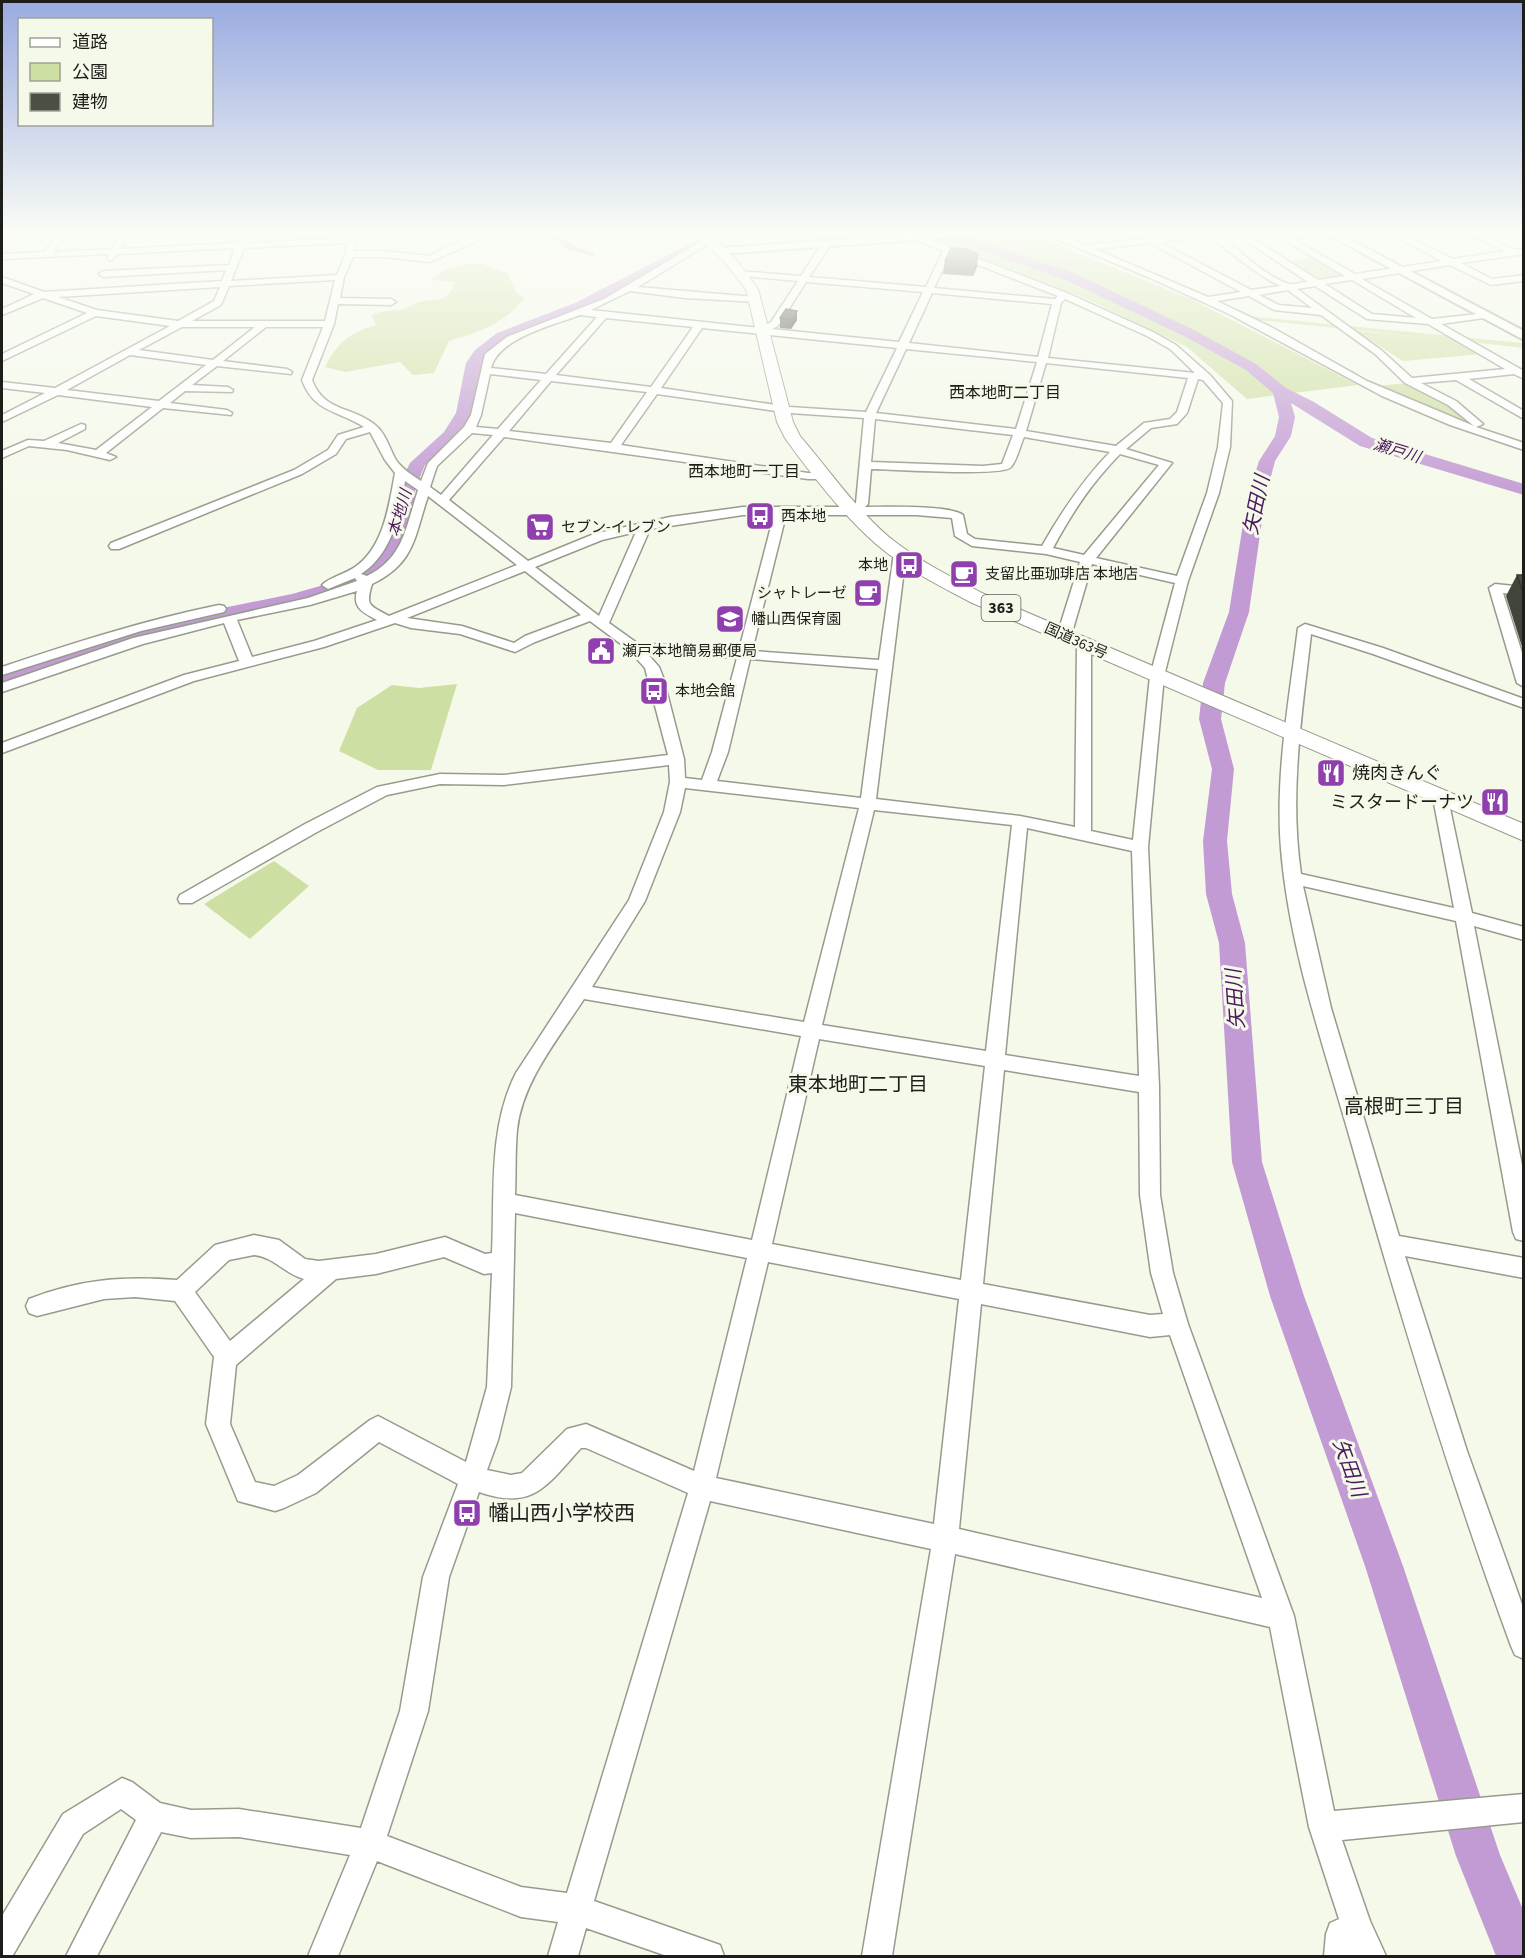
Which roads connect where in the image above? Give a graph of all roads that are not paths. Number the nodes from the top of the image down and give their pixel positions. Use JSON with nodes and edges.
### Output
{"nodes":[{"id":1,"x":76,"y":322,"type":"edge"},
{"id":2,"x":167,"y":322,"type":"edge"},
{"id":3,"x":183,"y":322,"type":"edge"},
{"id":4,"x":552,"y":322,"type":"edge"},
{"id":5,"x":596,"y":322,"type":"edge"},
{"id":6,"x":682,"y":322,"type":"edge"},
{"id":7,"x":760,"y":322,"type":"edge"},
{"id":8,"x":776,"y":322,"type":"edge"},
{"id":9,"x":915,"y":322,"type":"edge"},
{"id":10,"x":1053,"y":322,"type":"edge"},
{"id":11,"x":1120,"y":322,"type":"edge"},
{"id":12,"x":1253,"y":322,"type":"edge"},
{"id":13,"x":1337,"y":322,"type":"edge"},
{"id":14,"x":1434,"y":322,"type":"edge"},
{"id":15,"x":1498,"y":322,"type":"edge"},
{"id":16,"x":1505,"y":322,"type":"edge"},
{"id":17,"x":180,"y":324,"type":"junction"},
{"id":18,"x":329,"y":324,"type":"joint"},
{"id":19,"x":700,"y":324,"type":"junction"},
{"id":20,"x":263,"y":325,"type":"junction"},
{"id":21,"x":762,"y":330,"type":"junction"},
{"id":22,"x":1524,"y":332,"type":"edge"},
{"id":23,"x":1524,"y":336,"type":"edge"},
{"id":24,"x":905,"y":346,"type":"junction"},
{"id":25,"x":129,"y":352,"type":"junction"},
{"id":26,"x":1378,"y":352,"type":"junction"},
{"id":27,"x":2,"y":358,"type":"edge"},
{"id":28,"x":1043,"y":361,"type":"junction"},
{"id":29,"x":214,"y":363,"type":"junction"},
{"id":30,"x":485,"y":370,"type":"junction"},
{"id":31,"x":287,"y":372,"type":"dead end"},
{"id":32,"x":1521,"y":372,"type":"edge"},
{"id":33,"x":1457,"y":376,"type":"junction"},
{"id":34,"x":547,"y":377,"type":"junction"},
{"id":35,"x":1200,"y":377,"type":"junction"},
{"id":36,"x":1428,"y":380,"type":"junction"},
{"id":37,"x":1399,"y":382,"type":"junction"},
{"id":38,"x":2,"y":385,"type":"edge"},
{"id":39,"x":1369,"y":385,"type":"junction"},
{"id":40,"x":183,"y":388,"type":"junction"},
{"id":41,"x":228,"y":390,"type":"dead end"},
{"id":42,"x":656,"y":390,"type":"junction"},
{"id":43,"x":56,"y":392,"type":"junction"},
{"id":44,"x":1452,"y":404,"type":"junction"},
{"id":45,"x":161,"y":405,"type":"junction"},
{"id":46,"x":782,"y":409,"type":"junction"},
{"id":47,"x":227,"y":413,"type":"dead end"},
{"id":48,"x":870,"y":415,"type":"junction"},
{"id":49,"x":1524,"y":416,"type":"edge"},
{"id":50,"x":2,"y":419,"type":"edge"},
{"id":51,"x":81,"y":427,"type":"dead end"},
{"id":52,"x":372,"y":428,"type":"junction"},
{"id":53,"x":468,"y":429,"type":"junction"},
{"id":54,"x":1021,"y":433,"type":"junction"},
{"id":55,"x":499,"y":434,"type":"junction"},
{"id":56,"x":1493,"y":435,"type":"junction"},
{"id":57,"x":45,"y":445,"type":"junction"},
{"id":58,"x":614,"y":447,"type":"junction"},
{"id":59,"x":1524,"y":447,"type":"edge"},
{"id":60,"x":1118,"y":450,"type":"junction"},
{"id":61,"x":98,"y":454,"type":"junction"},
{"id":62,"x":2,"y":455,"type":"edge"},
{"id":63,"x":112,"y":457,"type":"dead end"},
{"id":64,"x":866,"y":465,"type":"junction"},
{"id":65,"x":401,"y":472,"type":"junction"},
{"id":66,"x":826,"y":476,"type":"junction"},
{"id":67,"x":425,"y":488,"type":"junction"},
{"id":68,"x":443,"y":500,"type":"junction"},
{"id":69,"x":781,"y":510,"type":"junction"},
{"id":70,"x":854,"y":510,"type":"junction"},
{"id":71,"x":645,"y":526,"type":"junction"},
{"id":72,"x":115,"y":546,"type":"dead end"},
{"id":73,"x":1046,"y":550,"type":"junction"},
{"id":74,"x":900,"y":553,"type":"junction"},
{"id":75,"x":1087,"y":560,"type":"junction"},
{"id":76,"x":526,"y":564,"type":"junction"},
{"id":77,"x":355,"y":573,"type":"junction"},
{"id":78,"x":1182,"y":581,"type":"junction"},
{"id":79,"x":366,"y":583,"type":"junction"},
{"id":80,"x":1524,"y":591,"type":"edge"},
{"id":81,"x":591,"y":616,"type":"junction"},
{"id":82,"x":229,"y":618,"type":"junction"},
{"id":83,"x":392,"y":620,"type":"junction"},
{"id":84,"x":602,"y":625,"type":"junction"},
{"id":85,"x":1062,"y":635,"type":"junction"},
{"id":86,"x":1084,"y":645,"type":"junction"},
{"id":87,"x":634,"y":647,"type":"junction"},
{"id":88,"x":745,"y":654,"type":"junction"},
{"id":89,"x":246,"y":661,"type":"junction"},
{"id":90,"x":885,"y":665,"type":"junction"},
{"id":91,"x":2,"y":671,"type":"edge"},
{"id":92,"x":1161,"y":678,"type":"junction"},
{"id":93,"x":1524,"y":683,"type":"edge"},
{"id":94,"x":2,"y":688,"type":"edge"},
{"id":95,"x":1524,"y":704,"type":"edge"},
{"id":96,"x":1290,"y":732,"type":"junction"},
{"id":97,"x":2,"y":748,"type":"edge"},
{"id":98,"x":676,"y":759,"type":"junction"},
{"id":99,"x":678,"y":782,"type":"junction"},
{"id":100,"x":708,"y":784,"type":"junction"},
{"id":101,"x":1441,"y":798,"type":"junction"},
{"id":102,"x":868,"y":804,"type":"junction"},
{"id":103,"x":1020,"y":821,"type":"junction"},
{"id":104,"x":1524,"y":832,"type":"edge"},
{"id":105,"x":1083,"y":834,"type":"junction"},
{"id":106,"x":1140,"y":847,"type":"junction"},
{"id":107,"x":1294,"y":878,"type":"junction"},
{"id":108,"x":186,"y":899,"type":"dead end"},
{"id":109,"x":1464,"y":917,"type":"junction"},
{"id":110,"x":1524,"y":934,"type":"edge"},
{"id":111,"x":581,"y":992,"type":"junction"},
{"id":112,"x":811,"y":1031,"type":"junction"},
{"id":113,"x":994,"y":1060,"type":"junction"},
{"id":114,"x":1149,"y":1086,"type":"junction"},
{"id":115,"x":505,"y":1202,"type":"junction"},
{"id":116,"x":1524,"y":1232,"type":"edge"},
{"id":117,"x":1390,"y":1244,"type":"junction"},
{"id":118,"x":760,"y":1251,"type":"junction"},
{"id":119,"x":503,"y":1262,"type":"junction"},
{"id":120,"x":1524,"y":1268,"type":"edge"},
{"id":121,"x":330,"y":1270,"type":"junction"},
{"id":122,"x":181,"y":1291,"type":"junction"},
{"id":123,"x":972,"y":1292,"type":"junction"},
{"id":124,"x":37,"y":1306,"type":"dead end"},
{"id":125,"x":1177,"y":1324,"type":"junction"},
{"id":126,"x":226,"y":1359,"type":"junction"},
{"id":127,"x":473,"y":1479,"type":"junction"},
{"id":128,"x":702,"y":1487,"type":"junction"},
{"id":129,"x":945,"y":1539,"type":"junction"},
{"id":130,"x":1281,"y":1616,"type":"junction"},
{"id":131,"x":1524,"y":1646,"type":"edge"},
{"id":132,"x":1524,"y":1808,"type":"edge"},
{"id":133,"x":154,"y":1816,"type":"junction"},
{"id":134,"x":1323,"y":1827,"type":"junction"},
{"id":135,"x":370,"y":1844,"type":"junction"},
{"id":136,"x":577,"y":1910,"type":"junction"},
{"id":137,"x":1357,"y":1927,"type":"junction"},
{"id":138,"x":2,"y":1944,"type":"edge"},
{"id":139,"x":81,"y":1956,"type":"edge"},
{"id":140,"x":323,"y":1956,"type":"edge"},
{"id":141,"x":563,"y":1956,"type":"edge"},
{"id":142,"x":709,"y":1956,"type":"edge"},
{"id":143,"x":877,"y":1956,"type":"edge"},
{"id":144,"x":1339,"y":1956,"type":"edge"},
{"id":145,"x":1371,"y":1956,"type":"edge"}],
"edges":[{"from":1,"to":27,"type":"street"},
{"from":2,"to":17,"type":"street"},
{"from":3,"to":17,"type":"street"},
{"from":4,"to":30,"type":"street"},
{"from":5,"to":34,"type":"street"},
{"from":6,"to":19,"type":"street"},
{"from":7,"to":21,"type":"highway","name":"国道363号","number":"363"},
{"from":8,"to":21,"type":"street"},
{"from":9,"to":24,"type":"street"},
{"from":10,"to":28,"type":"street"},
{"from":11,"to":35,"type":"street"},
{"from":12,"to":39,"type":"street"},
{"from":13,"to":26,"type":"street"},
{"from":14,"to":32,"type":"street"},
{"from":15,"to":23,"type":"main road"},
{"from":16,"to":22,"type":"main road"},
{"from":17,"to":20,"type":"street"},
{"from":17,"to":25,"type":"street"},
{"from":18,"to":20,"type":"street"},
{"from":18,"to":52,"type":"street"},
{"from":19,"to":21,"type":"street"},
{"from":19,"to":42,"type":"street"},
{"from":20,"to":29,"type":"street"},
{"from":21,"to":24,"type":"street"},
{"from":21,"to":46,"type":"highway","name":"国道363号","number":"363"},
{"from":24,"to":28,"type":"street"},
{"from":24,"to":48,"type":"street"},
{"from":25,"to":29,"type":"street"},
{"from":25,"to":43,"type":"street"},
{"from":26,"to":36,"type":"street"},
{"from":26,"to":37,"type":"street"},
{"from":28,"to":35,"type":"street"},
{"from":28,"to":54,"type":"street"},
{"from":29,"to":31,"type":"street"},
{"from":29,"to":40,"type":"street"},
{"from":30,"to":34,"type":"street"},
{"from":30,"to":53,"type":"street"},
{"from":32,"to":33,"type":"street"},
{"from":33,"to":36,"type":"street"},
{"from":33,"to":49,"type":"street"},
{"from":34,"to":42,"type":"street"},
{"from":34,"to":55,"type":"street"},
{"from":35,"to":60,"type":"street"},
{"from":35,"to":78,"type":"street"},
{"from":36,"to":37,"type":"street"},
{"from":36,"to":44,"type":"street"},
{"from":37,"to":39,"type":"street"},
{"from":37,"to":44,"type":"street"},
{"from":38,"to":43,"type":"street"},
{"from":39,"to":56,"type":"street"},
{"from":40,"to":41,"type":"street"},
{"from":40,"to":45,"type":"street"},
{"from":42,"to":46,"type":"street"},
{"from":42,"to":58,"type":"street"},
{"from":43,"to":45,"type":"street"},
{"from":43,"to":50,"type":"street"},
{"from":44,"to":56,"type":"street"},
{"from":45,"to":47,"type":"street"},
{"from":45,"to":61,"type":"street"},
{"from":46,"to":48,"type":"street"},
{"from":46,"to":66,"type":"highway","name":"国道363号","number":"363"},
{"from":48,"to":54,"type":"street"},
{"from":48,"to":64,"type":"street"},
{"from":51,"to":57,"type":"street"},
{"from":52,"to":65,"type":"street"},
{"from":52,"to":72,"type":"street"},
{"from":53,"to":55,"type":"street"},
{"from":53,"to":67,"type":"street"},
{"from":54,"to":60,"type":"street"},
{"from":54,"to":64,"type":"street"},
{"from":55,"to":58,"type":"street"},
{"from":55,"to":68,"type":"street"},
{"from":56,"to":59,"type":"street"},
{"from":57,"to":61,"type":"street"},
{"from":57,"to":62,"type":"street"},
{"from":58,"to":66,"type":"street"},
{"from":60,"to":73,"type":"street"},
{"from":60,"to":75,"type":"street"},
{"from":61,"to":63,"type":"street"},
{"from":64,"to":70,"type":"street"},
{"from":65,"to":67,"type":"street"},
{"from":65,"to":77,"type":"street"},
{"from":66,"to":70,"type":"highway","name":"国道363号","number":"363"},
{"from":67,"to":68,"type":"street"},
{"from":67,"to":79,"type":"street"},
{"from":68,"to":76,"type":"street"},
{"from":69,"to":70,"type":"street"},
{"from":69,"to":71,"type":"street"},
{"from":69,"to":88,"type":"street"},
{"from":70,"to":73,"type":"street"},
{"from":70,"to":74,"type":"highway","name":"国道363号","number":"363"},
{"from":71,"to":76,"type":"street"},
{"from":71,"to":84,"type":"street"},
{"from":73,"to":75,"type":"street"},
{"from":74,"to":85,"type":"highway","name":"国道363号","number":"363"},
{"from":74,"to":90,"type":"street"},
{"from":75,"to":78,"type":"street"},
{"from":75,"to":85,"type":"street"},
{"from":76,"to":81,"type":"street"},
{"from":76,"to":83,"type":"street"},
{"from":77,"to":79,"type":"street"},
{"from":77,"to":91,"type":"street"},
{"from":78,"to":92,"type":"street"},
{"from":79,"to":82,"type":"street"},
{"from":79,"to":83,"type":"street"},
{"from":80,"to":93,"type":"street"},
{"from":81,"to":83,"type":"street"},
{"from":81,"to":84,"type":"street"},
{"from":82,"to":89,"type":"street"},
{"from":82,"to":94,"type":"street"},
{"from":83,"to":89,"type":"street"},
{"from":84,"to":87,"type":"street"},
{"from":85,"to":86,"type":"highway","name":"国道363号","number":"363"},
{"from":86,"to":92,"type":"highway","name":"国道363号","number":"363"},
{"from":86,"to":105,"type":"street"},
{"from":87,"to":88,"type":"street"},
{"from":87,"to":98,"type":"street"},
{"from":88,"to":90,"type":"street"},
{"from":88,"to":100,"type":"street"},
{"from":89,"to":97,"type":"street"},
{"from":90,"to":102,"type":"street"},
{"from":92,"to":96,"type":"highway","name":"国道363号","number":"363"},
{"from":92,"to":106,"type":"street"},
{"from":95,"to":96,"type":"street"},
{"from":96,"to":101,"type":"highway","name":"国道363号","number":"363"},
{"from":96,"to":107,"type":"street"},
{"from":98,"to":99,"type":"street"},
{"from":98,"to":108,"type":"street"},
{"from":99,"to":100,"type":"street"},
{"from":99,"to":111,"type":"street"},
{"from":100,"to":102,"type":"street"},
{"from":101,"to":104,"type":"highway","name":"国道363号","number":"363"},
{"from":101,"to":109,"type":"street"},
{"from":102,"to":103,"type":"street"},
{"from":102,"to":112,"type":"street"},
{"from":103,"to":105,"type":"street"},
{"from":103,"to":113,"type":"street"},
{"from":105,"to":106,"type":"street"},
{"from":106,"to":114,"type":"street"},
{"from":107,"to":109,"type":"street"},
{"from":107,"to":117,"type":"street"},
{"from":109,"to":110,"type":"street"},
{"from":109,"to":116,"type":"street"},
{"from":111,"to":112,"type":"street"},
{"from":111,"to":115,"type":"street"},
{"from":112,"to":113,"type":"street"},
{"from":112,"to":118,"type":"street"},
{"from":113,"to":114,"type":"street"},
{"from":113,"to":123,"type":"street"},
{"from":114,"to":125,"type":"street"},
{"from":115,"to":118,"type":"street"},
{"from":115,"to":119,"type":"street"},
{"from":117,"to":120,"type":"street"},
{"from":117,"to":131,"type":"street"},
{"from":118,"to":123,"type":"street"},
{"from":118,"to":128,"type":"street"},
{"from":119,"to":121,"type":"street"},
{"from":119,"to":127,"type":"street"},
{"from":121,"to":122,"type":"street"},
{"from":121,"to":126,"type":"street"},
{"from":122,"to":124,"type":"street"},
{"from":122,"to":126,"type":"street"},
{"from":123,"to":125,"type":"street"},
{"from":123,"to":129,"type":"street"},
{"from":125,"to":130,"type":"street"},
{"from":126,"to":127,"type":"street"},
{"from":127,"to":128,"type":"street"},
{"from":127,"to":135,"type":"street"},
{"from":128,"to":129,"type":"street"},
{"from":128,"to":136,"type":"street"},
{"from":129,"to":130,"type":"street"},
{"from":129,"to":143,"type":"street"},
{"from":130,"to":134,"type":"street"},
{"from":132,"to":134,"type":"street"},
{"from":133,"to":135,"type":"street"},
{"from":133,"to":138,"type":"street"},
{"from":133,"to":139,"type":"street"},
{"from":134,"to":137,"type":"street"},
{"from":135,"to":136,"type":"street"},
{"from":135,"to":140,"type":"street"},
{"from":136,"to":141,"type":"street"},
{"from":136,"to":142,"type":"street"},
{"from":137,"to":144,"type":"street"},
{"from":137,"to":145,"type":"street"}]}
